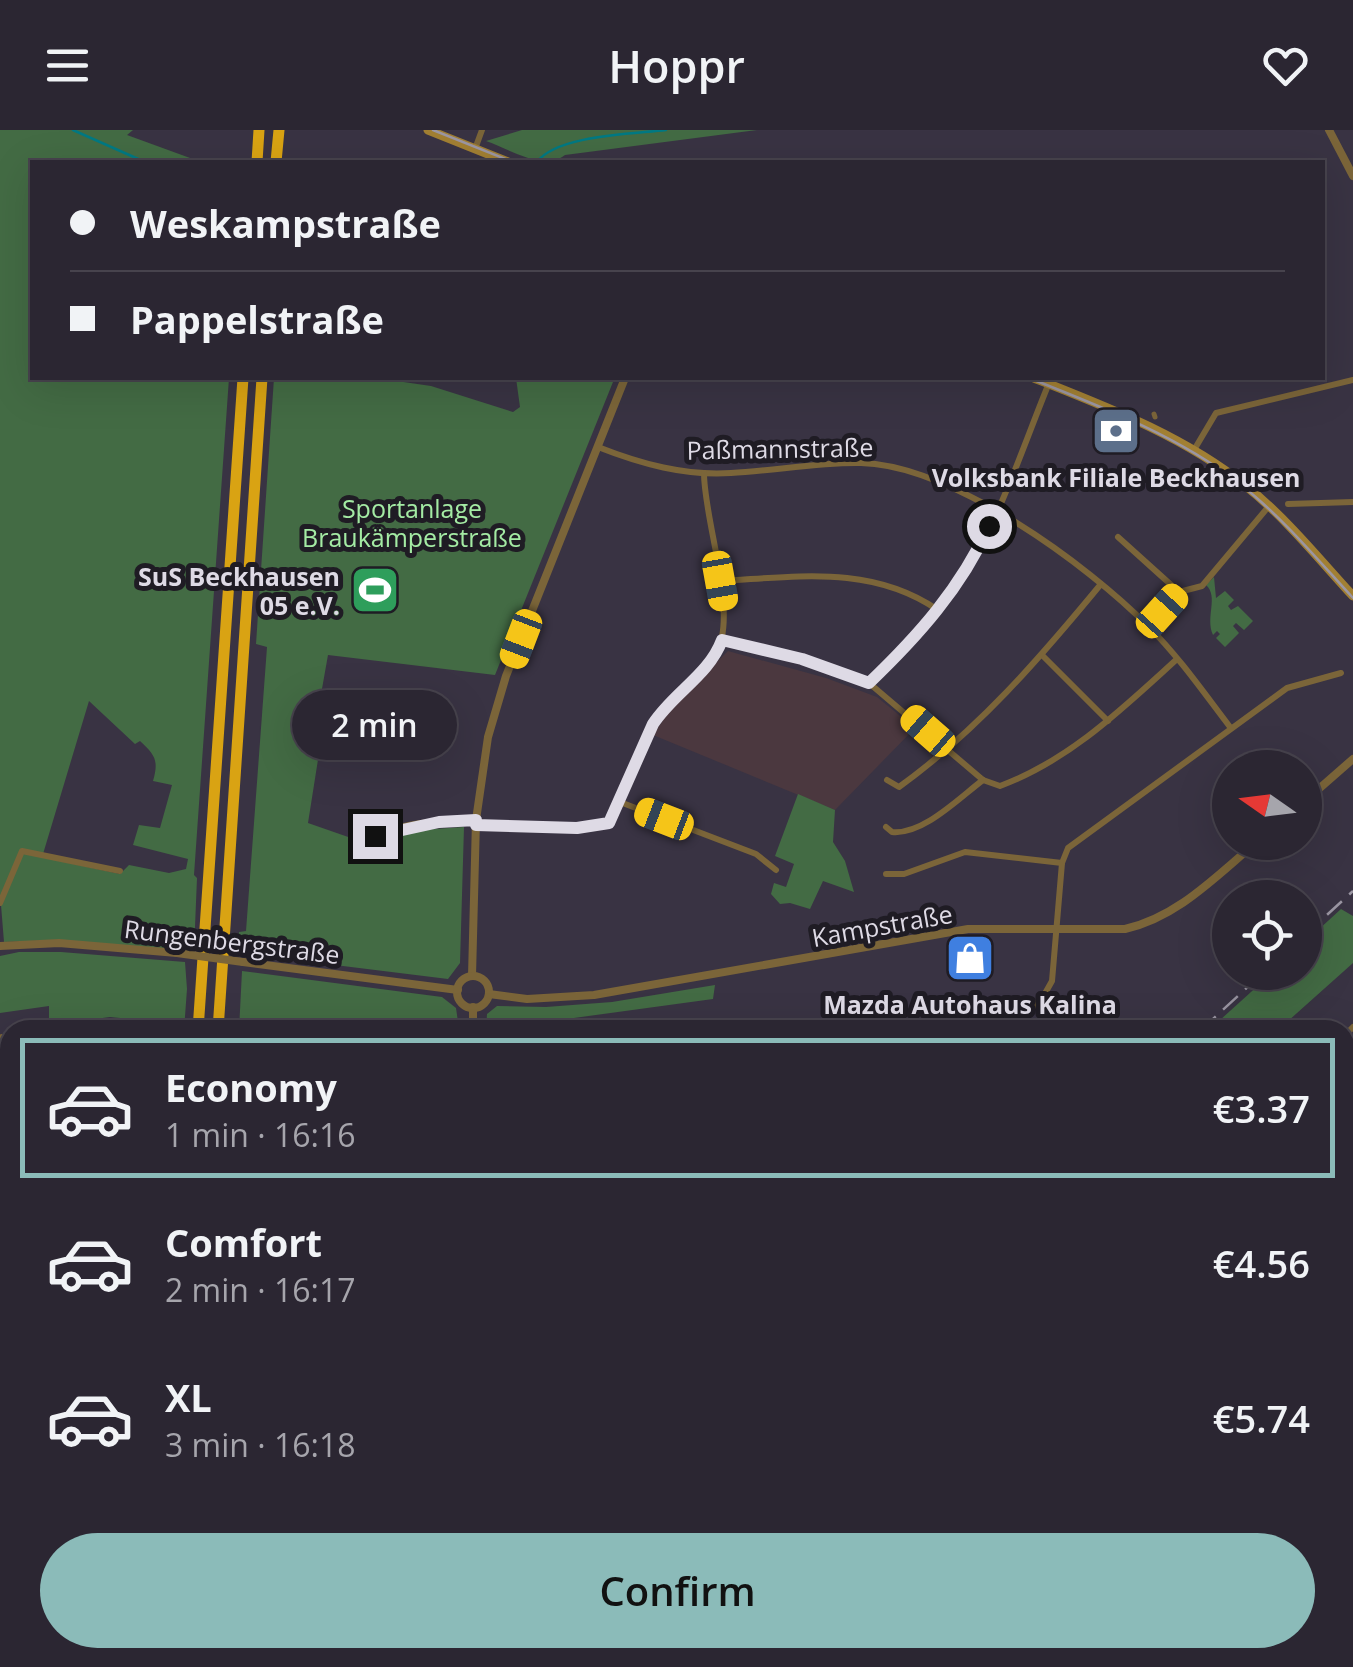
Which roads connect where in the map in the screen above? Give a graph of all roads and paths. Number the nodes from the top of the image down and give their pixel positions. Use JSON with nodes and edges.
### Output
{"nodes":[{"id":1,"x":259,"y":130,"type":"edge"},
{"id":2,"x":278,"y":130,"type":"edge"},
{"id":3,"x":428,"y":130,"type":"edge"},
{"id":4,"x":482,"y":130,"type":"edge"},
{"id":5,"x":1329,"y":130,"type":"edge"},
{"id":6,"x":475,"y":149,"type":"junction"},
{"id":7,"x":257,"y":160,"type":"edge"},
{"id":8,"x":276,"y":160,"type":"edge"},
{"id":9,"x":503,"y":160,"type":"edge"},
{"id":10,"x":1353,"y":176,"type":"edge"},
{"id":11,"x":243,"y":380,"type":"edge"},
{"id":12,"x":262,"y":380,"type":"edge"},
{"id":13,"x":624,"y":380,"type":"edge"},
{"id":14,"x":1039,"y":380,"type":"edge"},
{"id":15,"x":1353,"y":380,"type":"edge"},
{"id":16,"x":1049,"y":384,"type":"junction"},
{"id":17,"x":598,"y":447,"type":"junction"},
{"id":18,"x":1194,"y":452,"type":"junction"},
{"id":19,"x":704,"y":473,"type":"junction"},
{"id":20,"x":1353,"y":502,"type":"edge"},
{"id":21,"x":1288,"y":504,"type":"dead end"},
{"id":22,"x":1269,"y":506,"type":"junction"},
{"id":23,"x":996,"y":512,"type":"junction"},
{"id":24,"x":1118,"y":537,"type":"dead end"},
{"id":25,"x":720,"y":581,"type":"junction"},
{"id":26,"x":1101,"y":584,"type":"junction"},
{"id":27,"x":1179,"y":592,"type":"junction"},
{"id":28,"x":1353,"y":596,"type":"edge"},
{"id":29,"x":938,"y":610,"type":"junction"},
{"id":30,"x":1148,"y":626,"type":"junction"},
{"id":31,"x":722,"y":640,"type":"junction"},
{"id":32,"x":1042,"y":656,"type":"junction"},
{"id":33,"x":1177,"y":659,"type":"junction"},
{"id":34,"x":1340,"y":673,"type":"dead end"},
{"id":35,"x":869,"y":683,"type":"junction"},
{"id":36,"x":1108,"y":721,"type":"junction"},
{"id":37,"x":1230,"y":728,"type":"junction"},
{"id":38,"x":948,"y":748,"type":"junction"},
{"id":39,"x":1353,"y":759,"type":"edge"},
{"id":40,"x":886,"y":780,"type":"dead end"},
{"id":41,"x":983,"y":780,"type":"junction"},
{"id":42,"x":1322,"y":786,"type":"edge"},
{"id":43,"x":620,"y":802,"type":"junction"},
{"id":44,"x":476,"y":822,"type":"junction"},
{"id":45,"x":886,"y":827,"type":"dead end"},
{"id":46,"x":368,"y":842,"type":"dead end"},
{"id":47,"x":1234,"y":860,"type":"edge"},
{"id":48,"x":1062,"y":863,"type":"junction"},
{"id":49,"x":776,"y":870,"type":"dead end"},
{"id":50,"x":120,"y":871,"type":"dead end"},
{"id":51,"x":886,"y":874,"type":"dead end"},
{"id":52,"x":0,"y":902,"type":"edge"},
{"id":53,"x":1057,"y":930,"type":"junction"},
{"id":54,"x":0,"y":946,"type":"edge"},
{"id":55,"x":472,"y":976,"type":"junction"},
{"id":56,"x":458,"y":990,"type":"junction"},
{"id":57,"x":489,"y":994,"type":"junction"},
{"id":58,"x":473,"y":1008,"type":"junction"},
{"id":59,"x":199,"y":1020,"type":"edge"},
{"id":60,"x":219,"y":1020,"type":"edge"},
{"id":61,"x":473,"y":1020,"type":"edge"},
{"id":62,"x":1019,"y":1020,"type":"edge"}],
"edges":[{"from":1,"to":7,"type":"highway"},
{"from":2,"to":8,"type":"highway"},
{"from":3,"to":6,"type":"main road"},
{"from":4,"to":6,"type":"street"},
{"from":5,"to":10,"type":"street"},
{"from":6,"to":9,"type":"main road"},
{"from":11,"to":59,"type":"highway"},
{"from":12,"to":60,"type":"highway"},
{"from":13,"to":17,"type":"street"},
{"from":14,"to":16,"type":"main road"},
{"from":15,"to":18,"type":"street"},
{"from":16,"to":18,"type":"main road"},
{"from":16,"to":23,"type":"street"},
{"from":17,"to":19,"type":"street","name":"Paßmannstraße"},
{"from":17,"to":44,"type":"street"},
{"from":18,"to":22,"type":"main road"},
{"from":19,"to":23,"type":"street","name":"Paßmannstraße"},
{"from":19,"to":25,"type":"street"},
{"from":20,"to":21,"type":"street"},
{"from":22,"to":27,"type":"street"},
{"from":22,"to":28,"type":"main road"},
{"from":23,"to":26,"type":"street","name":"Paßmannstraße"},
{"from":23,"to":29,"type":"street"},
{"from":24,"to":27,"type":"street"},
{"from":25,"to":29,"type":"street"},
{"from":25,"to":31,"type":"street"},
{"from":26,"to":30,"type":"street","name":"Paßmannstraße"},
{"from":26,"to":32,"type":"street"},
{"from":27,"to":30,"type":"street"},
{"from":29,"to":35,"type":"street"},
{"from":30,"to":33,"type":"street","name":"Paßmannstraße"},
{"from":31,"to":35,"type":"street"},
{"from":31,"to":43,"type":"street"},
{"from":32,"to":36,"type":"street"},
{"from":32,"to":38,"type":"street"},
{"from":33,"to":36,"type":"street"},
{"from":33,"to":37,"type":"street","name":"Paßmannstraße"},
{"from":34,"to":37,"type":"street"},
{"from":35,"to":38,"type":"street"},
{"from":36,"to":41,"type":"street"},
{"from":37,"to":48,"type":"street"},
{"from":38,"to":40,"type":"street"},
{"from":38,"to":41,"type":"street"},
{"from":39,"to":42,"type":"street"},
{"from":41,"to":45,"type":"street"},
{"from":43,"to":44,"type":"street"},
{"from":43,"to":49,"type":"street"},
{"from":44,"to":46,"type":"street"},
{"from":44,"to":55,"type":"street"},
{"from":47,"to":53,"type":"street","name":"Kampstraße"},
{"from":48,"to":51,"type":"street"},
{"from":48,"to":53,"type":"street"},
{"from":50,"to":52,"type":"street"},
{"from":53,"to":57,"type":"street","name":"Kampstraße"},
{"from":53,"to":62,"type":"street"},
{"from":54,"to":56,"type":"street","name":"Rungenbergstraße","bridge":true},
{"from":55,"to":56,"type":"street"},
{"from":55,"to":57,"type":"street"},
{"from":56,"to":58,"type":"street"},
{"from":57,"to":58,"type":"street"},
{"from":58,"to":61,"type":"street"}]}
